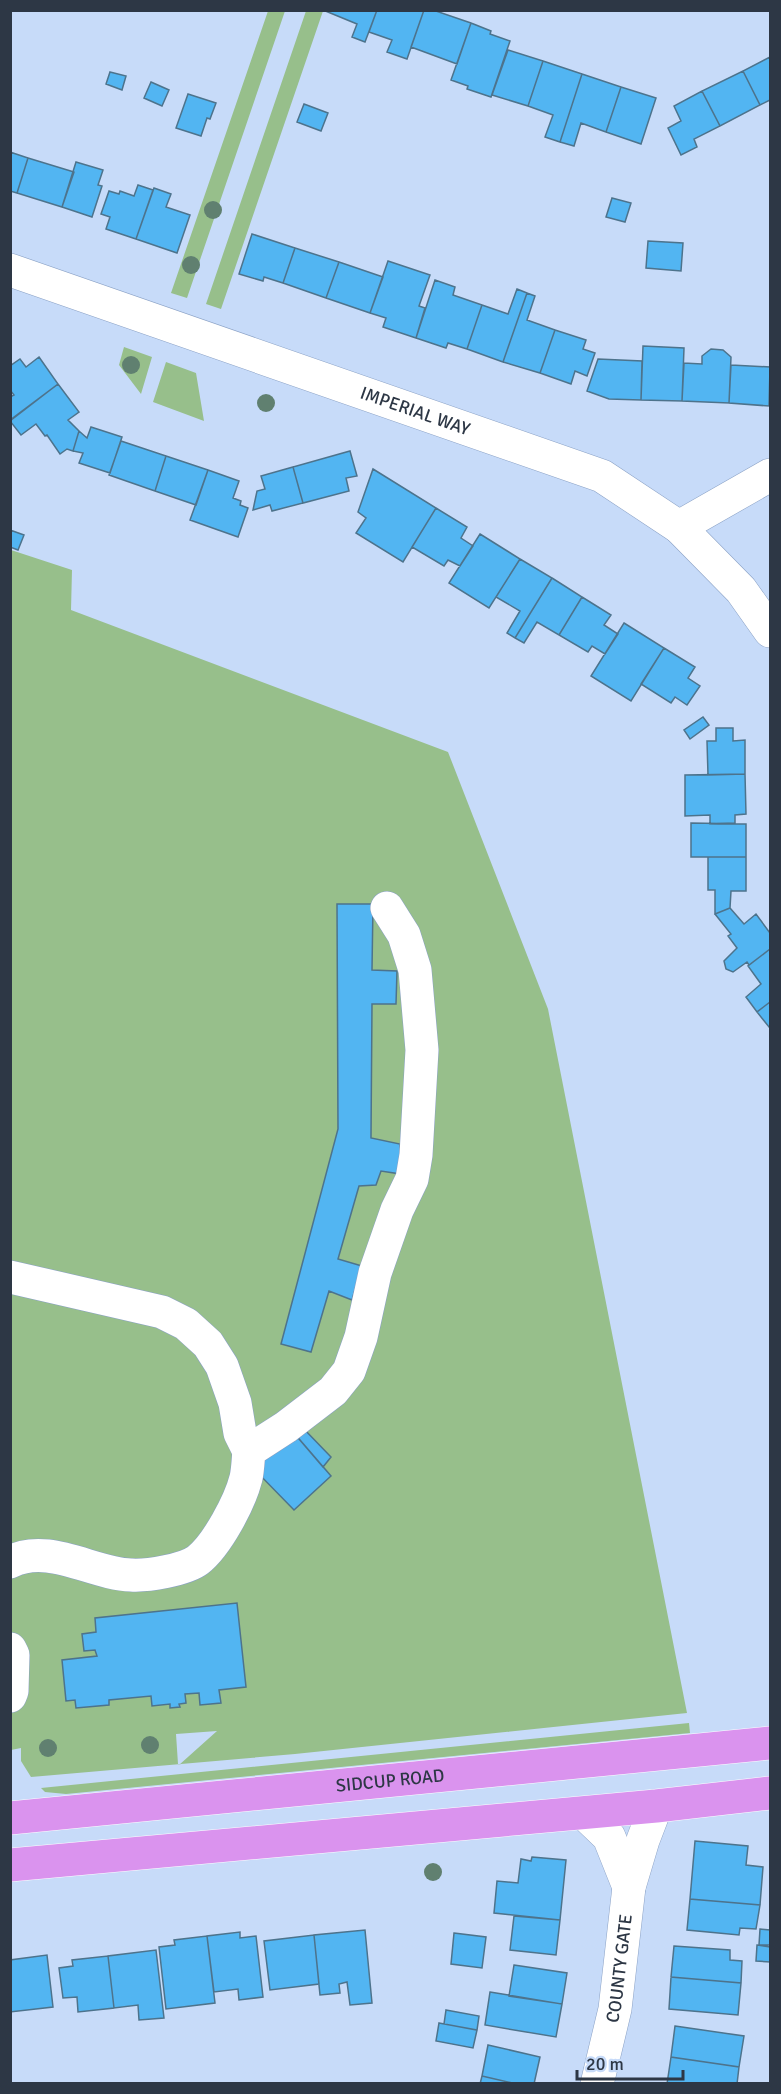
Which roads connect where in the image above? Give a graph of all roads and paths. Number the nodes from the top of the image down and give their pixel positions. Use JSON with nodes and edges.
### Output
{"nodes":[{"id":1,"x":10,"y":270,"type":"edge"},
{"id":2,"x":771,"y":475,"type":"edge"},
{"id":3,"x":679,"y":527,"type":"junction"},
{"id":4,"x":771,"y":631,"type":"edge"},
{"id":5,"x":387,"y":908,"type":"dead end"},
{"id":6,"x":10,"y":1277,"type":"edge"},
{"id":7,"x":249,"y":1451,"type":"junction"},
{"id":8,"x":10,"y":1562,"type":"edge"},
{"id":9,"x":10,"y":1649,"type":"edge"},
{"id":10,"x":10,"y":1696,"type":"edge"},
{"id":11,"x":771,"y":1743,"type":"edge"},
{"id":12,"x":771,"y":1793,"type":"edge"},
{"id":13,"x":656,"y":1806,"type":"junction"},
{"id":14,"x":584,"y":1813,"type":"junction"},
{"id":15,"x":11,"y":1817,"type":"edge"},
{"id":16,"x":10,"y":1865,"type":"edge"},
{"id":17,"x":629,"y":1887,"type":"junction"},
{"id":18,"x":597,"y":2084,"type":"edge"}],
"edges":[{"from":1,"to":3,"type":"street","name":"IMPERIAL WAY"},
{"from":2,"to":3,"type":"street"},
{"from":3,"to":4,"type":"street","name":"IMPERIAL WAY"},
{"from":5,"to":7,"type":"street"},
{"from":6,"to":7,"type":"street"},
{"from":7,"to":8,"type":"street"},
{"from":9,"to":10,"type":"street"},
{"from":11,"to":15,"type":"highway","name":"SIDCUP ROAD"},
{"from":12,"to":13,"type":"highway"},
{"from":13,"to":14,"type":"highway"},
{"from":13,"to":17,"type":"street","name":"COUNTY GATE"},
{"from":14,"to":16,"type":"highway"},
{"from":14,"to":17,"type":"street","name":"COUNTY GATE"},
{"from":17,"to":18,"type":"street","name":"COUNTY GATE"}]}
